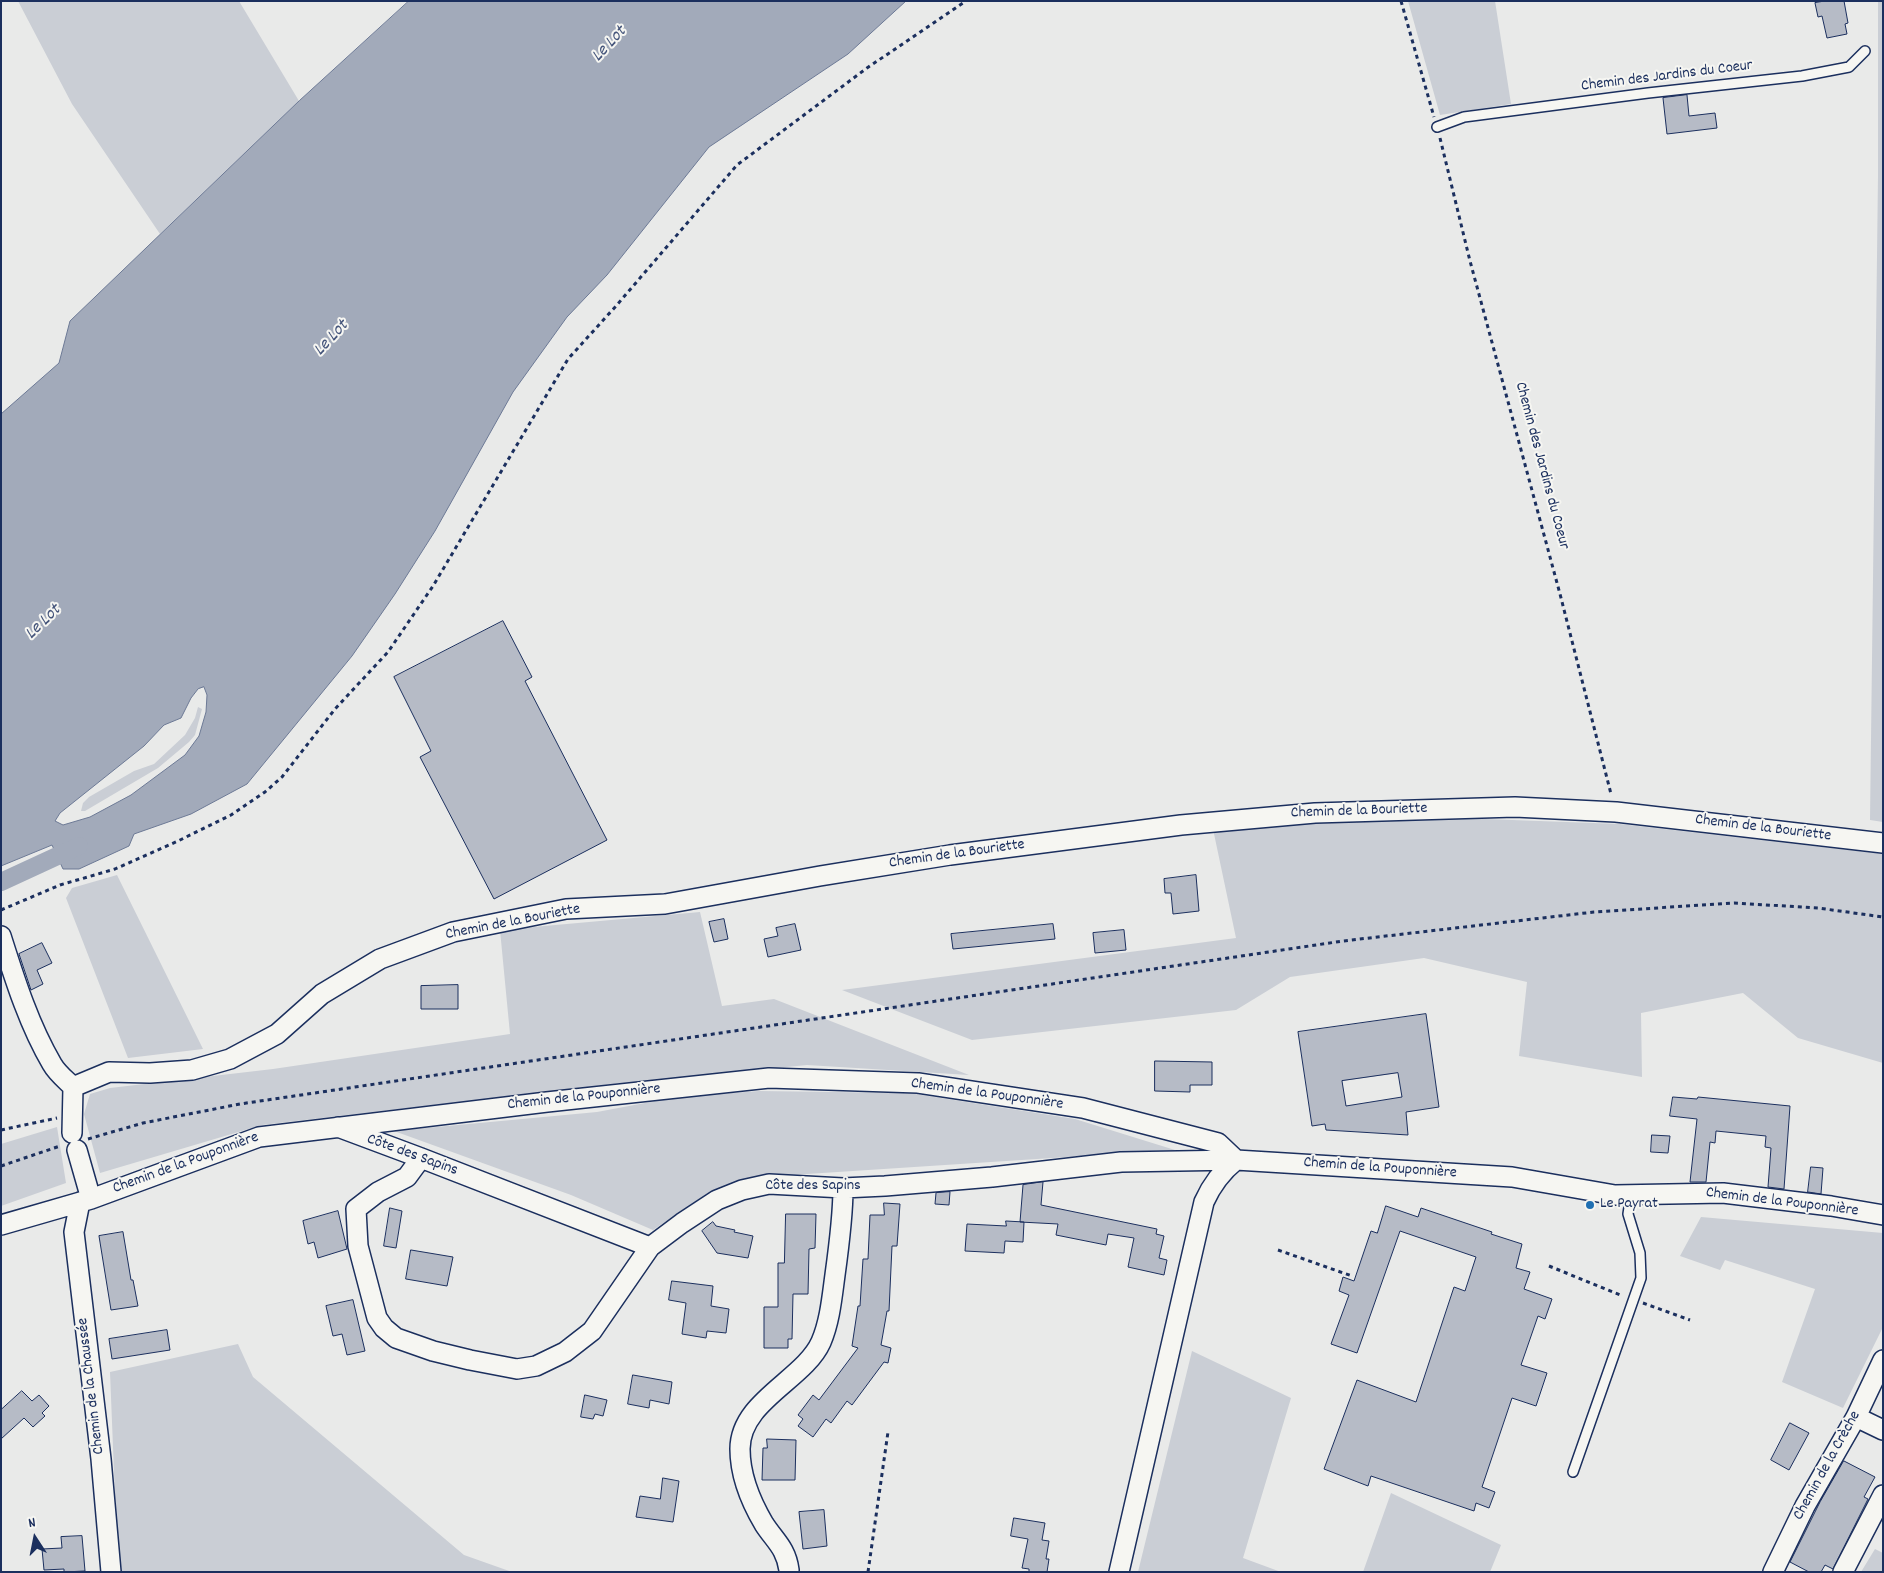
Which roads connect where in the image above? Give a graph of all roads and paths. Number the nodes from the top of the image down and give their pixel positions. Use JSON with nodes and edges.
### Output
{"nodes":[{"id":1,"x":966,"y":1,"type":"edge"},
{"id":2,"x":1401,"y":1,"type":"edge"},
{"id":3,"x":1865,"y":51,"type":"dead end"},
{"id":4,"x":1437,"y":127,"type":"junction"},
{"id":5,"x":1616,"y":812,"type":"junction"},
{"id":6,"x":1883,"y":843,"type":"edge"},
{"id":7,"x":1,"y":910,"type":"edge"},
{"id":8,"x":1883,"y":917,"type":"edge"},
{"id":9,"x":1,"y":936,"type":"edge"},
{"id":10,"x":73,"y":1087,"type":"junction"},
{"id":11,"x":338,"y":1127,"type":"junction"},
{"id":12,"x":1,"y":1130,"type":"edge"},
{"id":13,"x":72,"y":1137,"type":"junction"},
{"id":14,"x":421,"y":1158,"type":"junction"},
{"id":15,"x":1236,"y":1160,"type":"junction"},
{"id":16,"x":1,"y":1166,"type":"edge"},
{"id":17,"x":843,"y":1188,"type":"junction"},
{"id":18,"x":1631,"y":1195,"type":"junction"},
{"id":19,"x":86,"y":1200,"type":"junction"},
{"id":20,"x":1883,"y":1215,"type":"edge"},
{"id":21,"x":1,"y":1225,"type":"edge"},
{"id":22,"x":650,"y":1247,"type":"junction"},
{"id":23,"x":1278,"y":1250,"type":"dead end"},
{"id":24,"x":1549,"y":1266,"type":"dead end"},
{"id":25,"x":1352,"y":1276,"type":"dead end"},
{"id":26,"x":1633,"y":1300,"type":"junction"},
{"id":27,"x":1690,"y":1320,"type":"dead end"},
{"id":28,"x":1883,"y":1360,"type":"edge"},
{"id":29,"x":1856,"y":1417,"type":"junction"},
{"id":30,"x":1883,"y":1430,"type":"edge"},
{"id":31,"x":888,"y":1432,"type":"dead end"},
{"id":32,"x":1573,"y":1472,"type":"dead end"},
{"id":33,"x":1883,"y":1495,"type":"edge"},
{"id":34,"x":789,"y":1570,"type":"dead end"},
{"id":35,"x":111,"y":1572,"type":"edge"},
{"id":36,"x":868,"y":1572,"type":"edge"},
{"id":37,"x":1119,"y":1572,"type":"edge"},
{"id":38,"x":1773,"y":1572,"type":"edge"},
{"id":39,"x":1843,"y":1572,"type":"edge"}],
"edges":[{"from":1,"to":7,"type":"path"},
{"from":2,"to":4,"type":"path","name":"Chemin des Jardins du Coeur"},
{"from":3,"to":4,"type":"lane","name":"Chemin des Jardins du Coeur"},
{"from":4,"to":5,"type":"path","name":"Chemin des Jardins du Coeur"},
{"from":5,"to":6,"type":"street","name":"Chemin de la Bouriette"},
{"from":5,"to":10,"type":"street","name":"Chemin de la Bouriette"},
{"from":8,"to":13,"type":"path"},
{"from":9,"to":10,"type":"street"},
{"from":10,"to":13,"type":"street","name":"Chemin de la Chaussée"},
{"from":11,"to":14,"type":"street","name":"Côte des Sapins"},
{"from":11,"to":15,"type":"street","name":"Chemin de la Pouponnière"},
{"from":11,"to":19,"type":"street","name":"Chemin de la Pouponnière"},
{"from":12,"to":13,"type":"path"},
{"from":13,"to":16,"type":"path"},
{"from":13,"to":19,"type":"street","name":"Chemin de la Chaussée"},
{"from":14,"to":22,"type":"street","name":"Côte des Sapins"},
{"from":14,"to":22,"type":"street"},
{"from":15,"to":17,"type":"street","name":"Côte des Sapins"},
{"from":15,"to":18,"type":"street","name":"Chemin de la Pouponnière"},
{"from":15,"to":37,"type":"street"},
{"from":17,"to":22,"type":"street","name":"Côte des Sapins"},
{"from":17,"to":34,"type":"street"},
{"from":18,"to":20,"type":"street","name":"Chemin de la Pouponnière"},
{"from":18,"to":26,"type":"lane"},
{"from":19,"to":21,"type":"street","name":"Chemin de la Pouponnière"},
{"from":19,"to":35,"type":"street","name":"Chemin de la Chaussée"},
{"from":23,"to":25,"type":"path"},
{"from":24,"to":26,"type":"path"},
{"from":26,"to":27,"type":"path"},
{"from":26,"to":32,"type":"lane"},
{"from":28,"to":29,"type":"street","name":"Chemin de la Crèche"},
{"from":29,"to":30,"type":"street"},
{"from":29,"to":38,"type":"street","name":"Chemin de la Crèche"},
{"from":31,"to":36,"type":"path"},
{"from":33,"to":39,"type":"street"}]}
